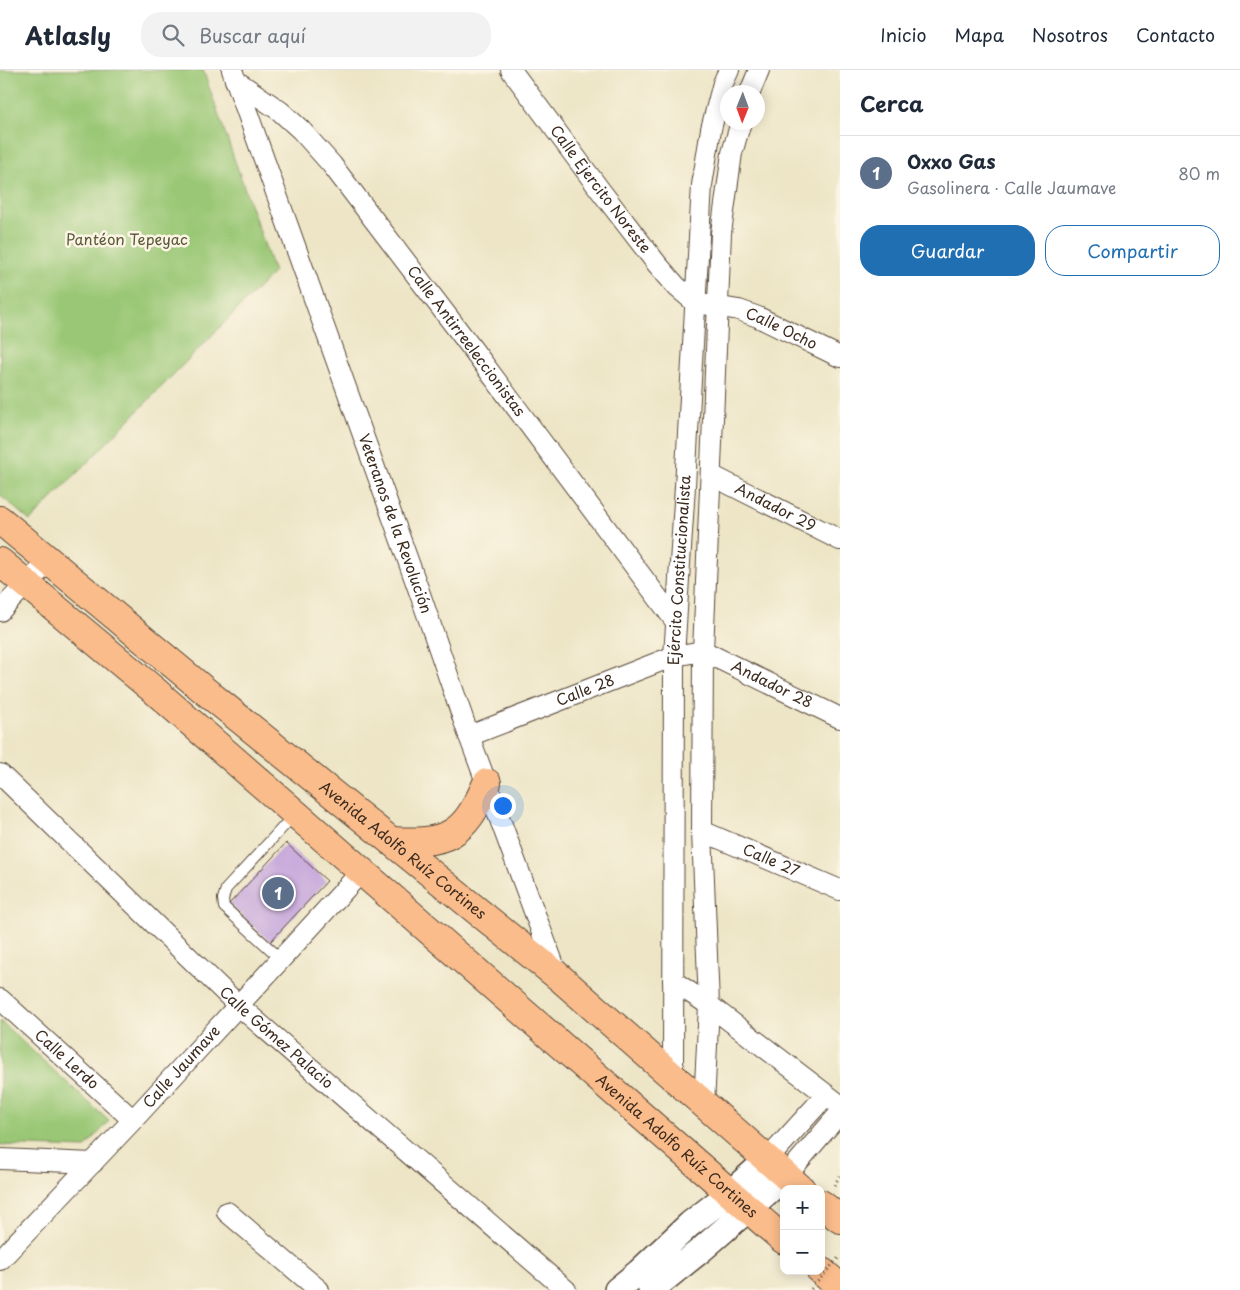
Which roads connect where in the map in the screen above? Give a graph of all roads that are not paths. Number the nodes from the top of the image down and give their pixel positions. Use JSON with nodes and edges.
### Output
{"nodes":[{"id":1,"x":511,"y":70,"type":"edge"},
{"id":2,"x":729,"y":70,"type":"edge"},
{"id":3,"x":233,"y":75,"type":"edge"},
{"id":4,"x":738,"y":130,"type":"edge"},
{"id":5,"x":696,"y":303,"type":"junction"},
{"id":6,"x":719,"y":306,"type":"junction"},
{"id":7,"x":840,"y":357,"type":"edge"},
{"id":8,"x":711,"y":475,"type":"junction"},
{"id":9,"x":0,"y":520,"type":"edge"},
{"id":10,"x":840,"y":540,"type":"edge"},
{"id":11,"x":0,"y":562,"type":"edge"},
{"id":12,"x":48,"y":562,"type":"junction"},
{"id":13,"x":26,"y":585,"type":"junction"},
{"id":14,"x":0,"y":611,"type":"edge"},
{"id":15,"x":676,"y":622,"type":"junction"},
{"id":16,"x":703,"y":651,"type":"junction"},
{"id":17,"x":674,"y":656,"type":"junction"},
{"id":18,"x":840,"y":718,"type":"edge"},
{"id":19,"x":469,"y":736,"type":"junction"},
{"id":20,"x":0,"y":774,"type":"edge"},
{"id":21,"x":487,"y":783,"type":"junction"},
{"id":22,"x":295,"y":814,"type":"junction"},
{"id":23,"x":702,"y":831,"type":"junction"},
{"id":24,"x":391,"y":841,"type":"junction"},
{"id":25,"x":360,"y":872,"type":"junction"},
{"id":26,"x":840,"y":890,"type":"edge"},
{"id":27,"x":281,"y":959,"type":"junction"},
{"id":28,"x":559,"y":977,"type":"junction"},
{"id":29,"x":673,"y":981,"type":"junction"},
{"id":30,"x":0,"y":999,"type":"edge"},
{"id":31,"x":709,"y":1005,"type":"junction"},
{"id":32,"x":239,"y":1006,"type":"junction"},
{"id":33,"x":673,"y":1075,"type":"junction"},
{"id":34,"x":833,"y":1100,"type":"edge"},
{"id":35,"x":704,"y":1105,"type":"junction"},
{"id":36,"x":840,"y":1113,"type":"edge"},
{"id":37,"x":133,"y":1120,"type":"junction"},
{"id":38,"x":0,"y":1159,"type":"edge"},
{"id":39,"x":93,"y":1163,"type":"junction"},
{"id":40,"x":784,"y":1175,"type":"edge"},
{"id":41,"x":739,"y":1201,"type":"junction"},
{"id":42,"x":825,"y":1207,"type":"edge"},
{"id":43,"x":227,"y":1212,"type":"dead end"},
{"id":44,"x":840,"y":1219,"type":"edge"},
{"id":45,"x":780,"y":1237,"type":"edge"},
{"id":46,"x":0,"y":1260,"type":"edge"},
{"id":47,"x":816,"y":1280,"type":"edge"},
{"id":48,"x":840,"y":1287,"type":"edge"},
{"id":49,"x":319,"y":1290,"type":"edge"},
{"id":50,"x":566,"y":1290,"type":"edge"},
{"id":51,"x":616,"y":1290,"type":"edge"},
{"id":52,"x":651,"y":1290,"type":"edge"}],
"edges":[{"from":1,"to":5,"type":"street","name":"Calle Ejercito Noreste"},
{"from":2,"to":5,"type":"street","name":"Ejército Constitucionalista"},
{"from":3,"to":15,"type":"street","name":"Calle Antirreeleccionistas"},
{"from":3,"to":19,"type":"street","name":"Veteranos de la Revolución"},
{"from":4,"to":6,"type":"street","name":"Ejército Constitucionalista"},
{"from":5,"to":6,"type":"street","name":"Calle Ocho"},
{"from":5,"to":15,"type":"street","name":"Ejército Constitucionalista"},
{"from":6,"to":7,"type":"street","name":"Calle Ocho"},
{"from":6,"to":8,"type":"street","name":"Ejército Constitucionalista"},
{"from":8,"to":10,"type":"street","name":"Andador 29"},
{"from":8,"to":16,"type":"street","name":"Ejército Constitucionalista"},
{"from":9,"to":12,"type":"main road","name":"Avenida Adolfo Ruíz Cortines"},
{"from":11,"to":13,"type":"main road","name":"Avenida Adolfo Ruíz Cortines"},
{"from":12,"to":13,"type":"street"},
{"from":12,"to":24,"type":"main road","name":"Avenida Adolfo Ruíz Cortines"},
{"from":13,"to":14,"type":"street"},
{"from":13,"to":22,"type":"main road","name":"Avenida Adolfo Ruíz Cortines"},
{"from":15,"to":17,"type":"street","name":"Ejército Constitucionalista"},
{"from":16,"to":17,"type":"street","name":"Calle 28"},
{"from":16,"to":18,"type":"street","name":"Andador 28"},
{"from":16,"to":23,"type":"street","name":"Ejército Constitucionalista"},
{"from":17,"to":19,"type":"street","name":"Calle 28"},
{"from":17,"to":29,"type":"street","name":"Ejército Constitucionalista"},
{"from":19,"to":21,"type":"street","name":"Veteranos de la Revolución"},
{"from":20,"to":32,"type":"street","name":"Calle Gómez Palacio"},
{"from":21,"to":24,"type":"main road"},
{"from":21,"to":28,"type":"street","name":"Veteranos de la Revolución"},
{"from":22,"to":25,"type":"main road","name":"Avenida Adolfo Ruíz Cortines"},
{"from":22,"to":27,"type":"lane"},
{"from":23,"to":26,"type":"street","name":"Calle 27"},
{"from":23,"to":31,"type":"street","name":"Ejército Constitucionalista"},
{"from":24,"to":28,"type":"main road","name":"Avenida Adolfo Ruíz Cortines"},
{"from":25,"to":27,"type":"street","name":"Calle Jaumave"},
{"from":25,"to":41,"type":"main road","name":"Avenida Adolfo Ruíz Cortines"},
{"from":27,"to":32,"type":"street","name":"Calle Jaumave"},
{"from":28,"to":33,"type":"main road","name":"Avenida Adolfo Ruíz Cortines"},
{"from":29,"to":31,"type":"street"},
{"from":29,"to":33,"type":"street","name":"Ejército Constitucionalista"},
{"from":30,"to":37,"type":"street","name":"Calle Lerdo"},
{"from":31,"to":34,"type":"street"},
{"from":31,"to":35,"type":"street","name":"Ejército Constitucionalista"},
{"from":32,"to":37,"type":"street","name":"Calle Jaumave"},
{"from":32,"to":50,"type":"street","name":"Calle Gómez Palacio"},
{"from":33,"to":35,"type":"main road","name":"Avenida Adolfo Ruíz Cortines"},
{"from":34,"to":40,"type":"street"},
{"from":35,"to":40,"type":"main road","name":"Avenida Adolfo Ruíz Cortines"},
{"from":36,"to":40,"type":"street"},
{"from":37,"to":39,"type":"street","name":"Calle Jaumave"},
{"from":38,"to":39,"type":"street"},
{"from":39,"to":46,"type":"street","name":"Calle Jaumave"},
{"from":40,"to":41,"type":"street"},
{"from":41,"to":45,"type":"main road","name":"Avenida Adolfo Ruíz Cortines"},
{"from":41,"to":51,"type":"street"},
{"from":41,"to":52,"type":"street"},
{"from":42,"to":44,"type":"main road"},
{"from":43,"to":49,"type":"street"},
{"from":47,"to":48,"type":"main road"}]}
